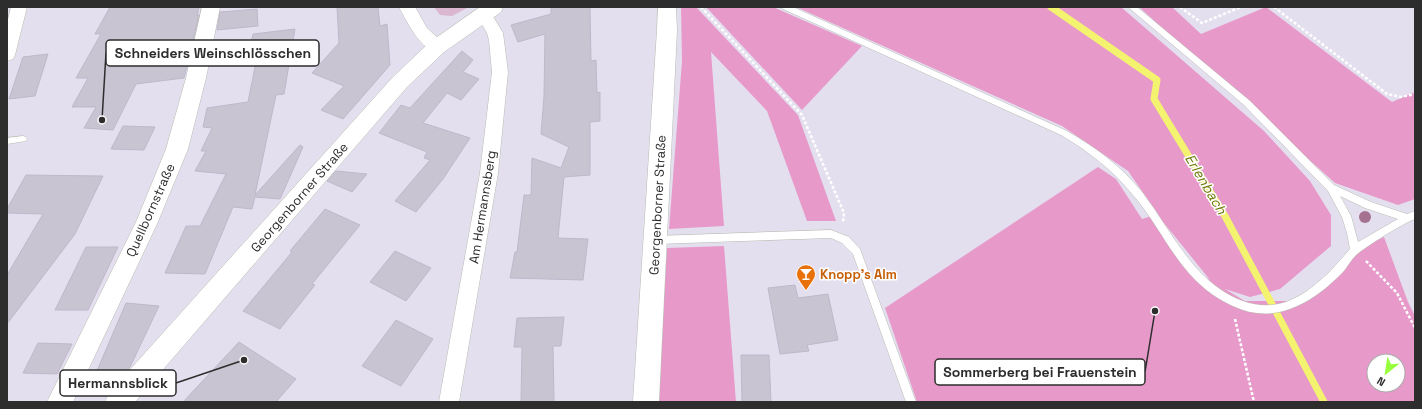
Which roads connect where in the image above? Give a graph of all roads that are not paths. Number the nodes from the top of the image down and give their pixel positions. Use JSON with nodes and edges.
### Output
{"nodes":[{"id":1,"x":19,"y":7,"type":"edge"},
{"id":2,"x":211,"y":7,"type":"edge"},
{"id":3,"x":407,"y":7,"type":"edge"},
{"id":4,"x":667,"y":7,"type":"edge"},
{"id":5,"x":786,"y":7,"type":"edge"},
{"id":6,"x":1132,"y":7,"type":"edge"},
{"id":7,"x":489,"y":10,"type":"edge"},
{"id":8,"x":437,"y":47,"type":"junction"},
{"id":9,"x":7,"y":56,"type":"edge"},
{"id":10,"x":24,"y":139,"type":"dead end"},
{"id":11,"x":7,"y":141,"type":"edge"},
{"id":12,"x":1330,"y":188,"type":"junction"},
{"id":13,"x":1411,"y":217,"type":"edge"},
{"id":14,"x":656,"y":240,"type":"junction"},
{"id":15,"x":1355,"y":251,"type":"junction"},
{"id":16,"x":60,"y":402,"type":"edge"},
{"id":17,"x":118,"y":402,"type":"edge"},
{"id":18,"x":449,"y":402,"type":"edge"},
{"id":19,"x":646,"y":402,"type":"edge"},
{"id":20,"x":911,"y":402,"type":"edge"}],
"edges":[{"from":1,"to":9,"type":"street"},
{"from":2,"to":16,"type":"main road","name":"Quellbornstraße"},
{"from":3,"to":8,"type":"street"},
{"from":4,"to":14,"type":"main road","name":"Georgenborner Straße"},
{"from":5,"to":15,"type":"lane"},
{"from":6,"to":12,"type":"lane"},
{"from":7,"to":8,"type":"main road","name":"Georgenborner Straße"},
{"from":7,"to":18,"type":"street","name":"Am Hermannsberg"},
{"from":8,"to":17,"type":"main road","name":"Georgenborner Straße"},
{"from":10,"to":11,"type":"lane"},
{"from":12,"to":13,"type":"lane"},
{"from":12,"to":15,"type":"lane"},
{"from":13,"to":15,"type":"lane"},
{"from":14,"to":19,"type":"main road","name":"Georgenborner Straße"},
{"from":14,"to":20,"type":"lane"}]}
